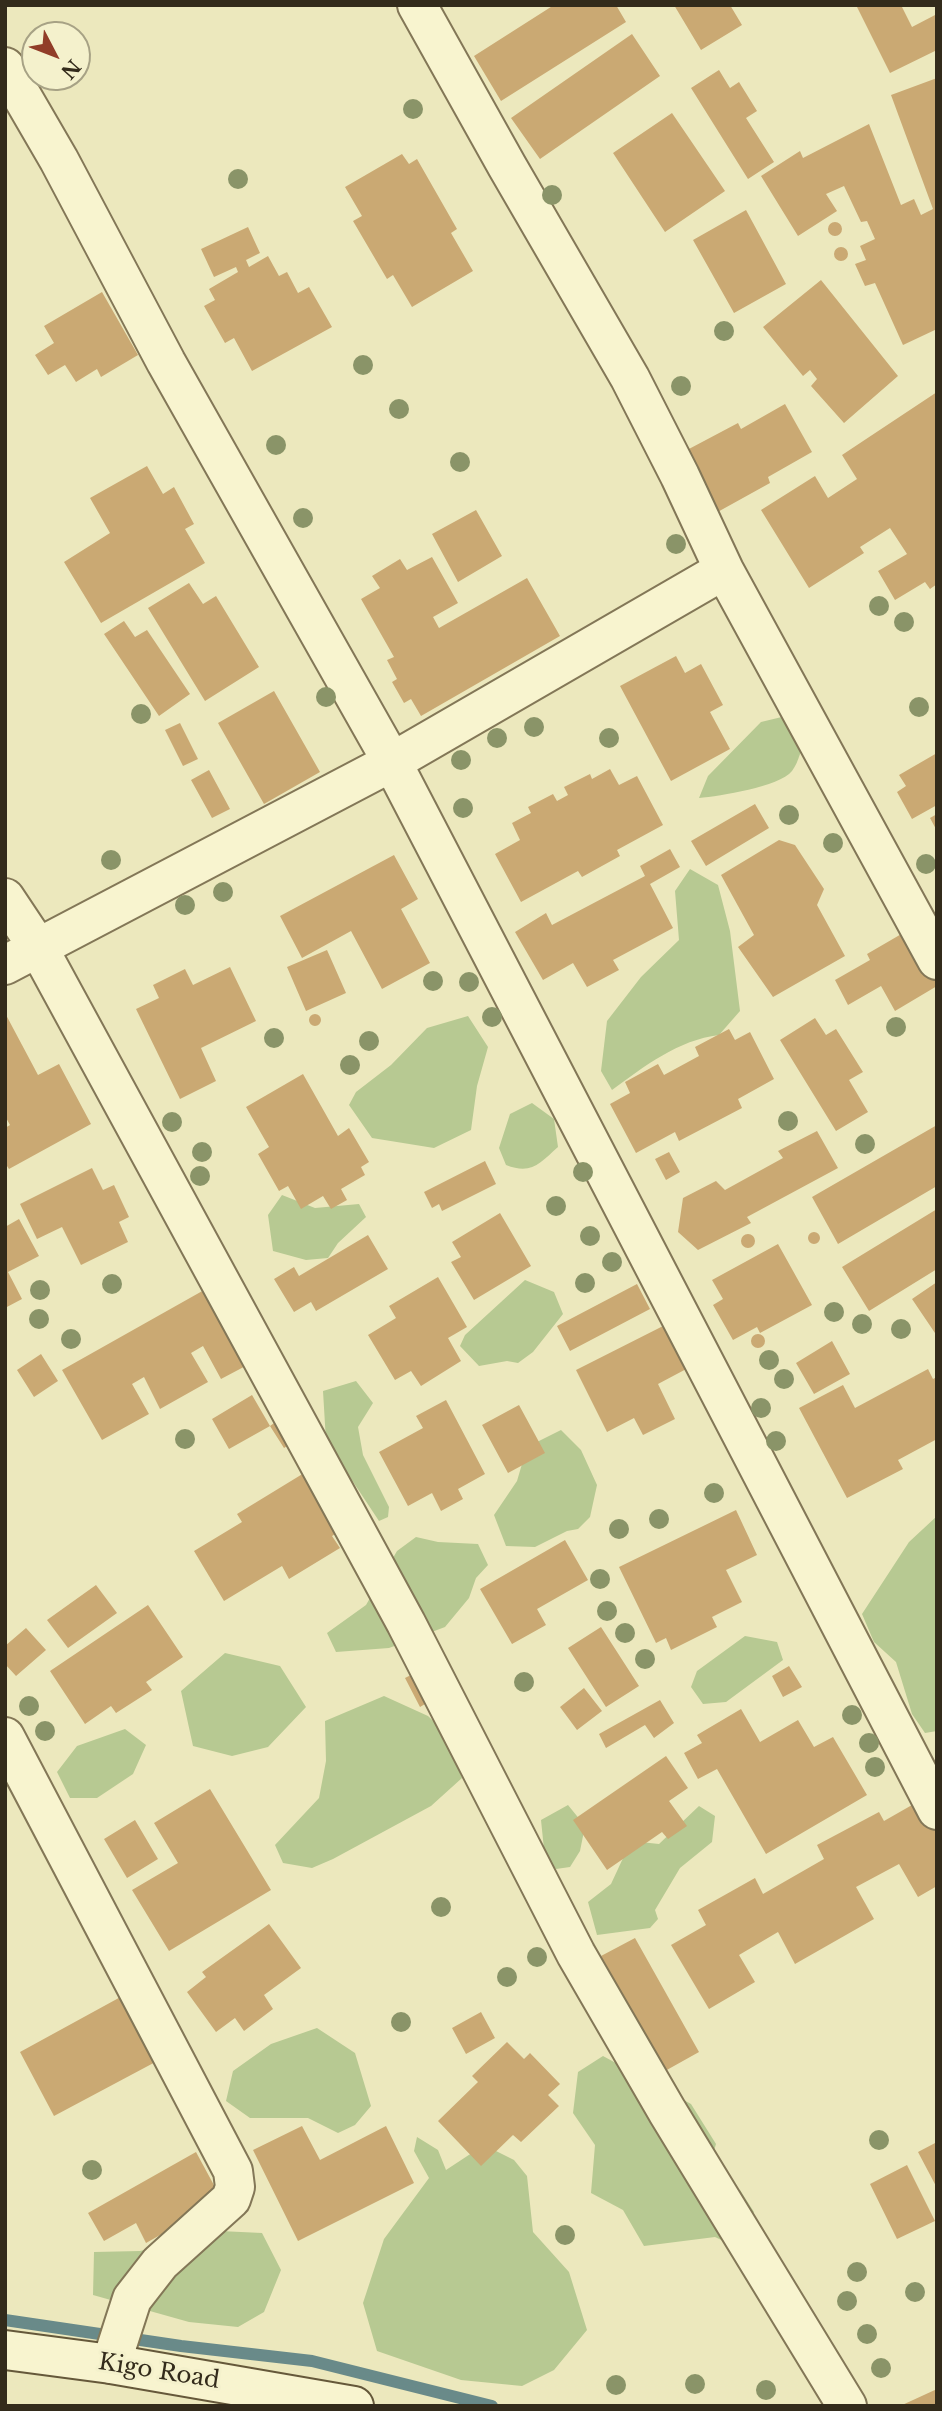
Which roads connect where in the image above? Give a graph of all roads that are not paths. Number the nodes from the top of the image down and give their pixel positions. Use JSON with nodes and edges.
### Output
{"nodes":[{"id":1,"x":417,"y":5,"type":"edge"},
{"id":2,"x":5,"y":67,"type":"edge"},
{"id":3,"x":724,"y":570,"type":"junction"},
{"id":4,"x":392,"y":762,"type":"junction"},
{"id":5,"x":5,"y":898,"type":"edge"},
{"id":6,"x":39,"y":949,"type":"junction"},
{"id":7,"x":937,"y":960,"type":"edge"},
{"id":8,"x":5,"y":965,"type":"edge"},
{"id":9,"x":5,"y":1737,"type":"edge"},
{"id":10,"x":937,"y":1810,"type":"edge"},
{"id":11,"x":5,"y":2350,"type":"edge"},
{"id":12,"x":111,"y":2364,"type":"junction"},
{"id":13,"x":354,"y":2406,"type":"edge"},
{"id":14,"x":847,"y":2406,"type":"edge"}],
"edges":[{"from":1,"to":3,"type":"street"},
{"from":2,"to":4,"type":"street"},
{"from":3,"to":4,"type":"street"},
{"from":3,"to":7,"type":"street"},
{"from":4,"to":6,"type":"street"},
{"from":4,"to":10,"type":"street"},
{"from":5,"to":6,"type":"street"},
{"from":6,"to":8,"type":"street"},
{"from":6,"to":14,"type":"street"},
{"from":9,"to":12,"type":"street"},
{"from":11,"to":12,"type":"street","name":"Kigo Road"},
{"from":12,"to":13,"type":"street","name":"Kigo Road"}]}
